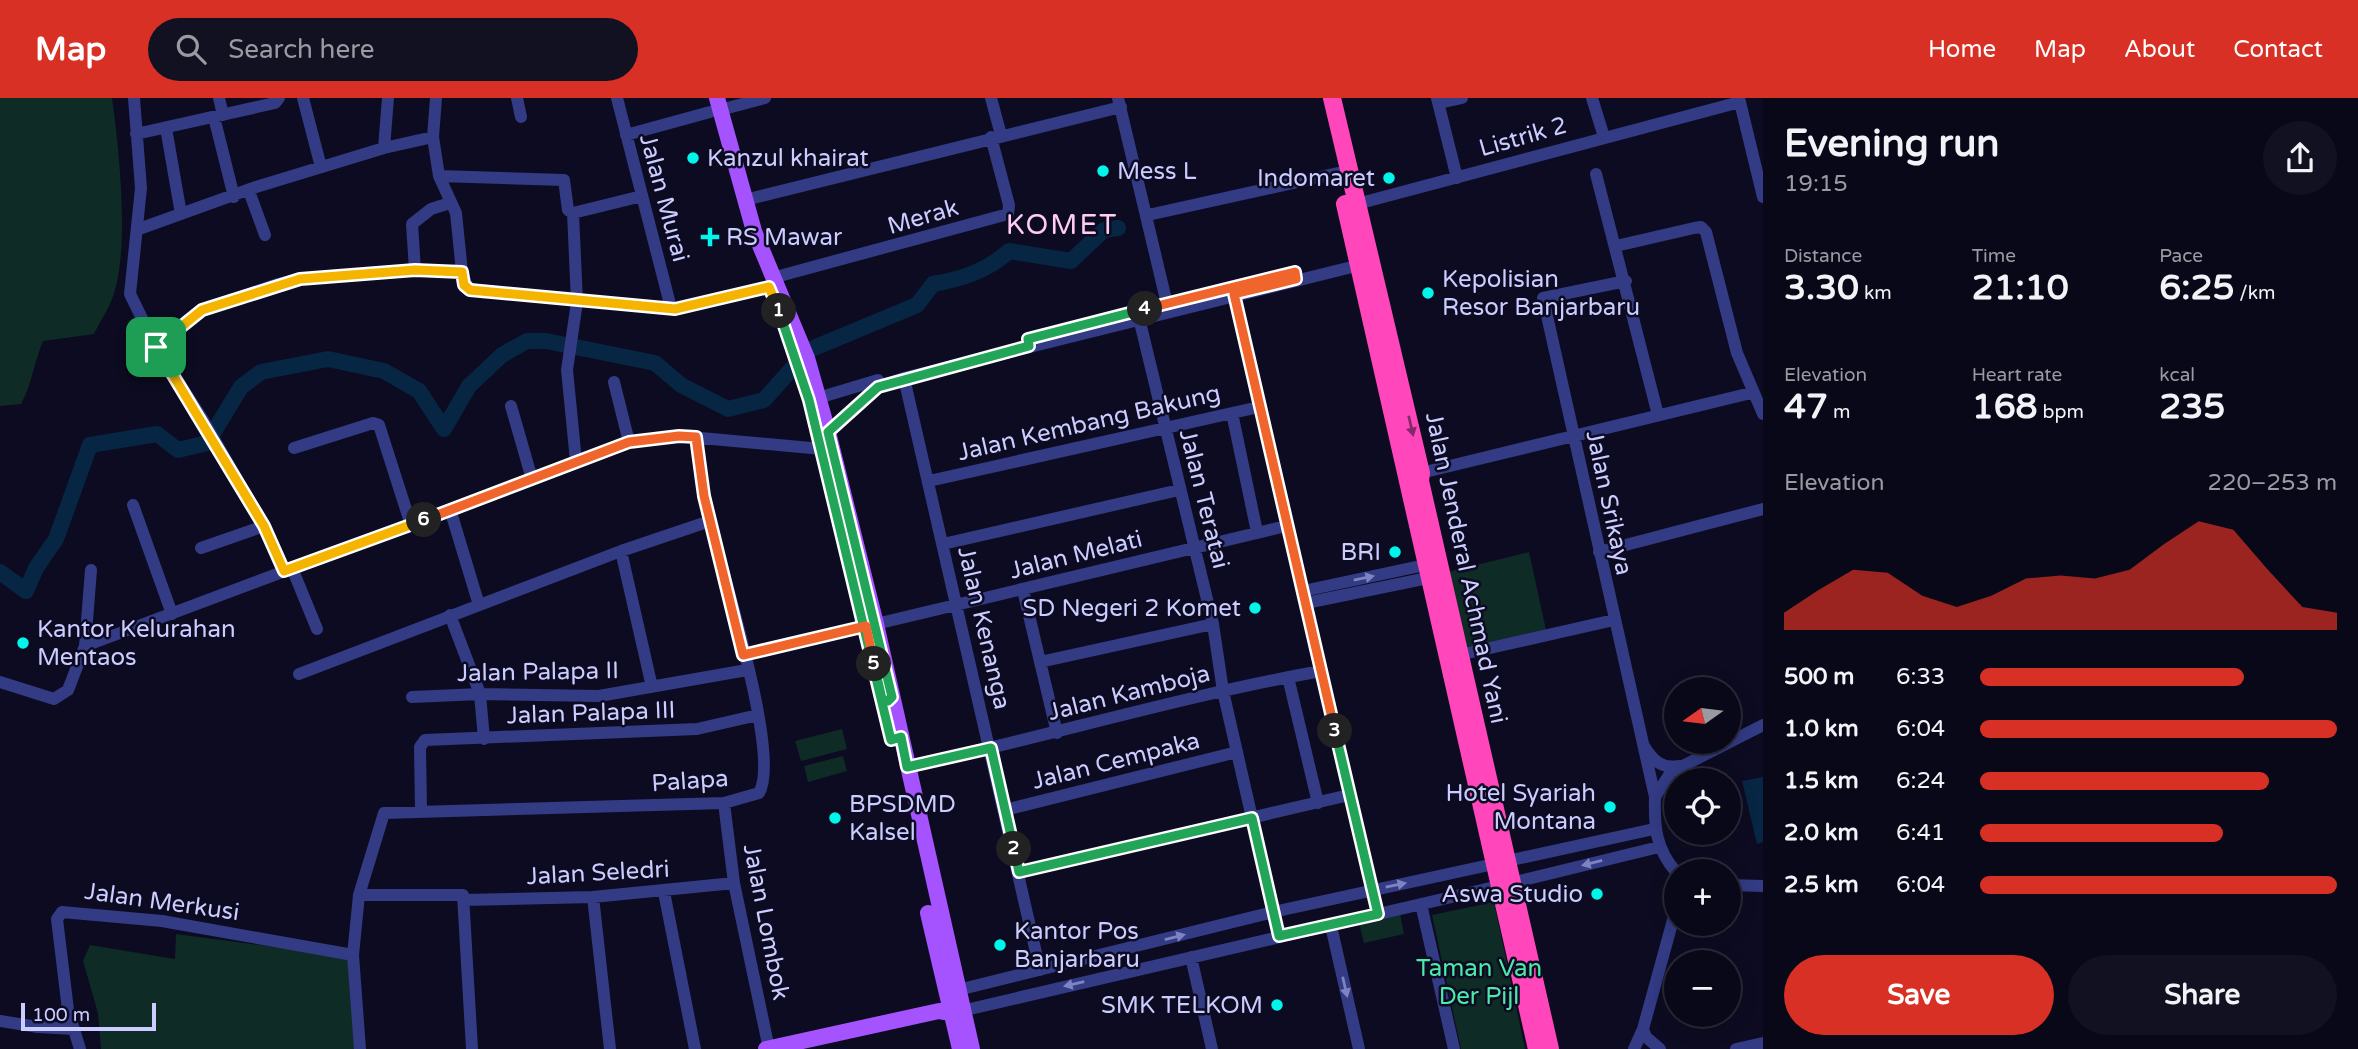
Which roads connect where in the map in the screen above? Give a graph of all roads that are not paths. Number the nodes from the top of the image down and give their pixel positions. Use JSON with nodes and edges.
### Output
{"nodes":[{"id":1,"x":134,"y":98,"type":"edge"},
{"id":2,"x":219,"y":98,"type":"edge"},
{"id":3,"x":279,"y":98,"type":"edge"},
{"id":4,"x":303,"y":98,"type":"edge"},
{"id":5,"x":388,"y":98,"type":"edge"},
{"id":6,"x":436,"y":98,"type":"edge"},
{"id":7,"x":517,"y":98,"type":"edge"},
{"id":8,"x":617,"y":98,"type":"edge"},
{"id":9,"x":765,"y":98,"type":"edge"},
{"id":10,"x":991,"y":98,"type":"edge"},
{"id":11,"x":1462,"y":98,"type":"edge"},
{"id":12,"x":1592,"y":98,"type":"edge"},
{"id":13,"x":1739,"y":100,"type":"edge"},
{"id":14,"x":1438,"y":101,"type":"edge"},
{"id":15,"x":1119,"y":102,"type":"edge"},
{"id":16,"x":1327,"y":102,"type":"edge"},
{"id":17,"x":714,"y":105,"type":"edge"},
{"id":18,"x":219,"y":116,"type":"junction"},
{"id":19,"x":521,"y":117,"type":"dead end"},
{"id":20,"x":166,"y":128,"type":"junction"},
{"id":21,"x":136,"y":134,"type":"junction"},
{"id":22,"x":626,"y":135,"type":"junction"},
{"id":23,"x":996,"y":136,"type":"junction"},
{"id":24,"x":1604,"y":136,"type":"junction"},
{"id":25,"x":433,"y":137,"type":"junction"},
{"id":26,"x":384,"y":148,"type":"junction"},
{"id":27,"x":321,"y":167,"type":"junction"},
{"id":28,"x":1338,"y":173,"type":"junction"},
{"id":29,"x":1596,"y":174,"type":"dead end"},
{"id":30,"x":439,"y":176,"type":"junction"},
{"id":31,"x":1457,"y":177,"type":"junction"},
{"id":32,"x":249,"y":191,"type":"junction"},
{"id":33,"x":642,"y":196,"type":"junction"},
{"id":34,"x":234,"y":197,"type":"junction"},
{"id":35,"x":1763,"y":197,"type":"edge"},
{"id":36,"x":745,"y":200,"type":"junction"},
{"id":37,"x":450,"y":203,"type":"junction"},
{"id":38,"x":1357,"y":204,"type":"junction"},
{"id":39,"x":181,"y":214,"type":"junction"},
{"id":40,"x":573,"y":214,"type":"junction"},
{"id":41,"x":1148,"y":215,"type":"junction"},
{"id":42,"x":139,"y":229,"type":"junction"},
{"id":43,"x":265,"y":235,"type":"dead end"},
{"id":44,"x":1616,"y":246,"type":"junction"},
{"id":45,"x":1359,"y":262,"type":"junction"},
{"id":46,"x":415,"y":270,"type":"junction"},
{"id":47,"x":1296,"y":276,"type":"junction"},
{"id":48,"x":463,"y":278,"type":"junction"},
{"id":49,"x":1626,"y":281,"type":"junction"},
{"id":50,"x":770,"y":283,"type":"junction"},
{"id":51,"x":1234,"y":294,"type":"junction"},
{"id":52,"x":577,"y":302,"type":"junction"},
{"id":53,"x":1167,"y":304,"type":"junction"},
{"id":54,"x":671,"y":308,"type":"junction"},
{"id":55,"x":1139,"y":318,"type":"junction"},
{"id":56,"x":1029,"y":342,"type":"junction"},
{"id":57,"x":156,"y":347,"type":"junction"},
{"id":58,"x":1388,"y":356,"type":"junction"},
{"id":59,"x":904,"y":378,"type":"junction"},
{"id":60,"x":614,"y":382,"type":"dead end"},
{"id":61,"x":1751,"y":393,"type":"junction"},
{"id":62,"x":818,"y":398,"type":"junction"},
{"id":63,"x":511,"y":406,"type":"dead end"},
{"id":64,"x":1259,"y":407,"type":"junction"},
{"id":65,"x":1231,"y":413,"type":"junction"},
{"id":66,"x":1763,"y":414,"type":"edge"},
{"id":67,"x":1658,"y":415,"type":"junction"},
{"id":68,"x":1164,"y":427,"type":"junction"},
{"id":69,"x":828,"y":432,"type":"junction"},
{"id":70,"x":1573,"y":435,"type":"junction"},
{"id":71,"x":696,"y":437,"type":"junction"},
{"id":72,"x":629,"y":442,"type":"junction"},
{"id":73,"x":294,"y":448,"type":"dead end"},
{"id":74,"x":822,"y":449,"type":"junction"},
{"id":75,"x":576,"y":461,"type":"junction"},
{"id":76,"x":532,"y":479,"type":"junction"},
{"id":77,"x":1416,"y":480,"type":"junction"},
{"id":78,"x":929,"y":481,"type":"junction"},
{"id":79,"x":1179,"y":490,"type":"junction"},
{"id":80,"x":133,"y":505,"type":"dead end"},
{"id":81,"x":450,"y":509,"type":"junction"},
{"id":82,"x":1763,"y":509,"type":"edge"},
{"id":83,"x":710,"y":522,"type":"junction"},
{"id":84,"x":411,"y":525,"type":"junction"},
{"id":85,"x":264,"y":526,"type":"junction"},
{"id":86,"x":1286,"y":526,"type":"junction"},
{"id":87,"x":1257,"y":532,"type":"junction"},
{"id":88,"x":943,"y":544,"type":"junction"},
{"id":89,"x":1194,"y":547,"type":"junction"},
{"id":90,"x":201,"y":548,"type":"dead end"},
{"id":91,"x":621,"y":551,"type":"junction"},
{"id":92,"x":1599,"y":552,"type":"junction"},
{"id":93,"x":91,"y":570,"type":"dead end"},
{"id":94,"x":288,"y":570,"type":"junction"},
{"id":95,"x":1427,"y":571,"type":"junction"},
{"id":96,"x":1023,"y":590,"type":"junction"},
{"id":97,"x":1304,"y":597,"type":"junction"},
{"id":98,"x":479,"y":605,"type":"junction"},
{"id":99,"x":958,"y":605,"type":"junction"},
{"id":100,"x":173,"y":614,"type":"junction"},
{"id":101,"x":450,"y":615,"type":"junction"},
{"id":102,"x":1614,"y":620,"type":"junction"},
{"id":103,"x":1213,"y":624,"type":"junction"},
{"id":104,"x":871,"y":625,"type":"junction"},
{"id":105,"x":317,"y":629,"type":"dead end"},
{"id":106,"x":85,"y":646,"type":"junction"},
{"id":107,"x":743,"y":655,"type":"junction"},
{"id":108,"x":1459,"y":655,"type":"junction"},
{"id":109,"x":1040,"y":662,"type":"junction"},
{"id":110,"x":747,"y":670,"type":"junction"},
{"id":111,"x":1321,"y":671,"type":"junction"},
{"id":112,"x":299,"y":674,"type":"dead end"},
{"id":113,"x":1288,"y":677,"type":"junction"},
{"id":114,"x":0,"y":682,"type":"edge"},
{"id":115,"x":652,"y":687,"type":"junction"},
{"id":116,"x":1223,"y":691,"type":"junction"},
{"id":117,"x":480,"y":694,"type":"junction"},
{"id":118,"x":412,"y":697,"type":"dead end"},
{"id":119,"x":758,"y":715,"type":"junction"},
{"id":120,"x":1763,"y":725,"type":"edge"},
{"id":121,"x":1057,"y":733,"type":"junction"},
{"id":122,"x":484,"y":738,"type":"junction"},
{"id":123,"x":896,"y":738,"type":"junction"},
{"id":124,"x":1640,"y":740,"type":"junction"},
{"id":125,"x":991,"y":748,"type":"junction"},
{"id":126,"x":1237,"y":752,"type":"junction"},
{"id":127,"x":1681,"y":766,"type":"junction"},
{"id":128,"x":907,"y":767,"type":"junction"},
{"id":129,"x":1349,"y":795,"type":"junction"},
{"id":130,"x":1655,"y":797,"type":"junction"},
{"id":131,"x":724,"y":803,"type":"junction"},
{"id":132,"x":1318,"y":803,"type":"junction"},
{"id":133,"x":421,"y":810,"type":"junction"},
{"id":134,"x":1005,"y":810,"type":"junction"},
{"id":135,"x":1252,"y":818,"type":"junction"},
{"id":136,"x":1654,"y":829,"type":"junction"},
{"id":137,"x":1658,"y":847,"type":"junction"},
{"id":138,"x":920,"y":852,"type":"junction"},
{"id":139,"x":1667,"y":859,"type":"edge"},
{"id":140,"x":1500,"y":863,"type":"junction"},
{"id":141,"x":1019,"y":872,"type":"junction"},
{"id":142,"x":734,"y":883,"type":"junction"},
{"id":143,"x":1505,"y":884,"type":"junction"},
{"id":144,"x":1741,"y":885,"type":"edge"},
{"id":145,"x":1763,"y":886,"type":"edge"},
{"id":146,"x":1373,"y":891,"type":"junction"},
{"id":147,"x":664,"y":892,"type":"junction"},
{"id":148,"x":359,"y":895,"type":"junction"},
{"id":149,"x":593,"y":897,"type":"junction"},
{"id":150,"x":463,"y":898,"type":"junction"},
{"id":151,"x":1421,"y":905,"type":"junction"},
{"id":152,"x":1273,"y":912,"type":"junction"},
{"id":153,"x":1378,"y":914,"type":"junction"},
{"id":154,"x":1331,"y":926,"type":"junction"},
{"id":155,"x":1279,"y":936,"type":"junction"},
{"id":156,"x":1669,"y":936,"type":"edge"},
{"id":157,"x":353,"y":955,"type":"junction"},
{"id":158,"x":1191,"y":957,"type":"junction"},
{"id":159,"x":1040,"y":970,"type":"junction"},
{"id":160,"x":951,"y":1006,"type":"junction"},
{"id":161,"x":0,"y":1021,"type":"edge"},
{"id":162,"x":74,"y":1028,"type":"junction"},
{"id":163,"x":1643,"y":1029,"type":"junction"},
{"id":164,"x":832,"y":1042,"type":"edge"},
{"id":165,"x":1763,"y":1043,"type":"edge"},
{"id":166,"x":80,"y":1049,"type":"edge"},
{"id":167,"x":359,"y":1049,"type":"edge"},
{"id":168,"x":472,"y":1049,"type":"edge"},
{"id":169,"x":610,"y":1049,"type":"edge"},
{"id":170,"x":695,"y":1049,"type":"edge"},
{"id":171,"x":768,"y":1049,"type":"edge"},
{"id":172,"x":960,"y":1049,"type":"edge"},
{"id":173,"x":972,"y":1049,"type":"edge"},
{"id":174,"x":1212,"y":1049,"type":"edge"},
{"id":175,"x":1359,"y":1049,"type":"edge"},
{"id":176,"x":1454,"y":1049,"type":"edge"},
{"id":177,"x":1536,"y":1049,"type":"edge"},
{"id":178,"x":1550,"y":1049,"type":"edge"},
{"id":179,"x":1634,"y":1049,"type":"edge"},
{"id":180,"x":1660,"y":1049,"type":"edge"},
{"id":181,"x":1736,"y":1049,"type":"edge"}],
"edges":[{"from":1,"to":21,"type":"street"},
{"from":2,"to":18,"type":"street"},
{"from":3,"to":18,"type":"street"},
{"from":4,"to":27,"type":"street"},
{"from":5,"to":26,"type":"street"},
{"from":6,"to":25,"type":"street"},
{"from":7,"to":19,"type":"street"},
{"from":8,"to":22,"type":"street","name":"Jalan Murai"},
{"from":9,"to":17,"type":"street"},
{"from":10,"to":23,"type":"street"},
{"from":11,"to":14,"type":"street"},
{"from":12,"to":24,"type":"street"},
{"from":13,"to":24,"type":"street","name":"Listrik 2"},
{"from":13,"to":35,"type":"street"},
{"from":14,"to":31,"type":"street"},
{"from":15,"to":23,"type":"street"},
{"from":15,"to":41,"type":"street"},
{"from":16,"to":28,"type":"highway","name":"Jalan Jenderal Achmad Yani"},
{"from":16,"to":38,"type":"highway","name":"Jalan Jenderal Achmad Yani"},
{"from":17,"to":22,"type":"street"},
{"from":17,"to":36,"type":"main road"},
{"from":17,"to":50,"type":"main road"},
{"from":18,"to":20,"type":"street"},
{"from":18,"to":34,"type":"street"},
{"from":20,"to":21,"type":"street"},
{"from":20,"to":39,"type":"street"},
{"from":21,"to":42,"type":"street"},
{"from":22,"to":33,"type":"street","name":"Jalan Murai"},
{"from":23,"to":36,"type":"street"},
{"from":23,"to":50,"type":"street","name":"Merak"},
{"from":24,"to":31,"type":"street","name":"Listrik 2"},
{"from":25,"to":26,"type":"street"},
{"from":25,"to":30,"type":"street"},
{"from":26,"to":27,"type":"street"},
{"from":27,"to":32,"type":"street"},
{"from":28,"to":41,"type":"street"},
{"from":28,"to":45,"type":"highway","name":"Jalan Jenderal Achmad Yani"},
{"from":29,"to":44,"type":"street"},
{"from":30,"to":37,"type":"street"},
{"from":30,"to":40,"type":"street"},
{"from":31,"to":38,"type":"street","name":"Listrik 2"},
{"from":32,"to":34,"type":"street"},
{"from":32,"to":43,"type":"street"},
{"from":33,"to":40,"type":"street"},
{"from":33,"to":54,"type":"street","name":"Jalan Murai"},
{"from":34,"to":39,"type":"street"},
{"from":36,"to":50,"type":"main road"},
{"from":37,"to":46,"type":"street"},
{"from":37,"to":48,"type":"street"},
{"from":38,"to":58,"type":"highway","name":"Jalan Jenderal Achmad Yani"},
{"from":39,"to":42,"type":"street"},
{"from":40,"to":52,"type":"street"},
{"from":41,"to":53,"type":"street"},
{"from":42,"to":57,"type":"street"},
{"from":44,"to":49,"type":"street"},
{"from":44,"to":61,"type":"street"},
{"from":45,"to":47,"type":"street"},
{"from":45,"to":58,"type":"highway","name":"Jalan Jenderal Achmad Yani"},
{"from":46,"to":48,"type":"street"},
{"from":46,"to":57,"type":"street"},
{"from":47,"to":51,"type":"street"},
{"from":47,"to":53,"type":"street"},
{"from":48,"to":52,"type":"street"},
{"from":49,"to":67,"type":"street"},
{"from":49,"to":70,"type":"street","name":"Jalan Srikaya"},
{"from":50,"to":54,"type":"street"},
{"from":50,"to":62,"type":"main road"},
{"from":50,"to":74,"type":"main road"},
{"from":51,"to":55,"type":"street"},
{"from":51,"to":64,"type":"street"},
{"from":52,"to":54,"type":"street"},
{"from":52,"to":75,"type":"street"},
{"from":53,"to":56,"type":"street"},
{"from":55,"to":56,"type":"street"},
{"from":55,"to":68,"type":"street","name":"Jalan Teratai"},
{"from":56,"to":59,"type":"street"},
{"from":56,"to":62,"type":"street"},
{"from":57,"to":85,"type":"street"},
{"from":58,"to":77,"type":"highway","name":"Jalan Jenderal Achmad Yani"},
{"from":59,"to":69,"type":"street"},
{"from":59,"to":78,"type":"street","name":"Jalan Kenanga"},
{"from":60,"to":72,"type":"street"},
{"from":61,"to":66,"type":"street"},
{"from":61,"to":67,"type":"street"},
{"from":62,"to":69,"type":"main road"},
{"from":63,"to":76,"type":"street"},
{"from":64,"to":65,"type":"street","name":"Jalan Kembang Bakung"},
{"from":64,"to":86,"type":"street"},
{"from":65,"to":68,"type":"street","name":"Jalan Kembang Bakung"},
{"from":65,"to":87,"type":"street"},
{"from":67,"to":70,"type":"street"},
{"from":68,"to":78,"type":"street","name":"Jalan Kembang Bakung"},
{"from":68,"to":79,"type":"street","name":"Jalan Teratai"},
{"from":69,"to":104,"type":"main road"},
{"from":70,"to":77,"type":"street"},
{"from":70,"to":92,"type":"street","name":"Jalan Srikaya"},
{"from":71,"to":72,"type":"street"},
{"from":71,"to":74,"type":"street"},
{"from":71,"to":83,"type":"street","name":"Palapa"},
{"from":72,"to":75,"type":"street"},
{"from":73,"to":84,"type":"street"},
{"from":74,"to":104,"type":"main road"},
{"from":75,"to":76,"type":"street"},
{"from":76,"to":81,"type":"street"},
{"from":77,"to":95,"type":"highway","name":"Jalan Jenderal Achmad Yani"},
{"from":77,"to":108,"type":"highway","name":"Jalan Jenderal Achmad Yani"},
{"from":78,"to":88,"type":"street","name":"Jalan Kenanga"},
{"from":79,"to":88,"type":"street"},
{"from":79,"to":89,"type":"street","name":"Jalan Teratai"},
{"from":80,"to":100,"type":"street"},
{"from":81,"to":84,"type":"street"},
{"from":81,"to":98,"type":"street"},
{"from":82,"to":92,"type":"street"},
{"from":83,"to":91,"type":"street"},
{"from":83,"to":107,"type":"street","name":"Palapa"},
{"from":84,"to":94,"type":"street"},
{"from":85,"to":90,"type":"street"},
{"from":85,"to":94,"type":"street"},
{"from":86,"to":87,"type":"street","name":"Jalan Melati"},
{"from":86,"to":97,"type":"street"},
{"from":87,"to":89,"type":"street","name":"Jalan Melati"},
{"from":88,"to":99,"type":"street","name":"Jalan Kenanga"},
{"from":89,"to":96,"type":"street","name":"Jalan Melati"},
{"from":89,"to":103,"type":"street","name":"Jalan Teratai"},
{"from":91,"to":98,"type":"street"},
{"from":91,"to":115,"type":"street"},
{"from":92,"to":102,"type":"street","name":"Jalan Srikaya"},
{"from":93,"to":106,"type":"street"},
{"from":94,"to":100,"type":"street"},
{"from":94,"to":105,"type":"street"},
{"from":95,"to":97,"type":"street"},
{"from":95,"to":140,"type":"highway","name":"Jalan Jenderal Achmad Yani"},
{"from":96,"to":99,"type":"street","name":"Jalan Melati"},
{"from":96,"to":109,"type":"street"},
{"from":97,"to":111,"type":"street"},
{"from":98,"to":101,"type":"street"},
{"from":99,"to":104,"type":"street","name":"Jalan Melati"},
{"from":99,"to":125,"type":"street","name":"Jalan Kenanga"},
{"from":100,"to":106,"type":"street"},
{"from":101,"to":112,"type":"street"},
{"from":101,"to":117,"type":"street"},
{"from":102,"to":108,"type":"street"},
{"from":102,"to":124,"type":"street","name":"Jalan Srikaya"},
{"from":103,"to":109,"type":"street"},
{"from":103,"to":116,"type":"street","name":"Jalan Teratai"},
{"from":104,"to":107,"type":"street","name":"Jalan Melati"},
{"from":104,"to":123,"type":"main road"},
{"from":106,"to":114,"type":"street"},
{"from":107,"to":110,"type":"street","name":"Palapa"},
{"from":108,"to":140,"type":"highway","name":"Jalan Jenderal Achmad Yani"},
{"from":109,"to":121,"type":"street"},
{"from":110,"to":115,"type":"street","name":"Jalan Palapa II"},
{"from":110,"to":119,"type":"street","name":"Palapa"},
{"from":111,"to":113,"type":"street","name":"Jalan Kamboja"},
{"from":111,"to":129,"type":"street"},
{"from":113,"to":116,"type":"street","name":"Jalan Kamboja"},
{"from":113,"to":132,"type":"street"},
{"from":115,"to":117,"type":"street","name":"Jalan Palapa II"},
{"from":116,"to":121,"type":"street","name":"Jalan Kamboja"},
{"from":116,"to":126,"type":"street","name":"Jalan Teratai"},
{"from":117,"to":118,"type":"street","name":"Jalan Palapa II"},
{"from":117,"to":122,"type":"street"},
{"from":119,"to":122,"type":"street","name":"Jalan Palapa III"},
{"from":119,"to":131,"type":"street","name":"Palapa"},
{"from":120,"to":127,"type":"street"},
{"from":121,"to":125,"type":"street","name":"Jalan Kamboja"},
{"from":122,"to":133,"type":"street","name":"Jalan Palapa III"},
{"from":123,"to":128,"type":"main road"},
{"from":123,"to":138,"type":"main road"},
{"from":124,"to":127,"type":"street"},
{"from":124,"to":130,"type":"street","name":"Jalan Srikaya"},
{"from":125,"to":128,"type":"street","name":"Jalan Kamboja"},
{"from":125,"to":134,"type":"street","name":"Jalan Kenanga"},
{"from":126,"to":134,"type":"street","name":"Jalan Cempaka"},
{"from":126,"to":135,"type":"street","name":"Jalan Teratai"},
{"from":127,"to":130,"type":"street"},
{"from":128,"to":138,"type":"main road"},
{"from":129,"to":132,"type":"street"},
{"from":129,"to":146,"type":"street"},
{"from":130,"to":136,"type":"street","name":"Jalan Srikaya"},
{"from":131,"to":133,"type":"street","name":"Palapa"},
{"from":131,"to":142,"type":"street","name":"Jalan Lombok"},
{"from":132,"to":135,"type":"street"},
{"from":133,"to":148,"type":"street","name":"Palapa"},
{"from":134,"to":141,"type":"street","name":"Jalan Kenanga"},
{"from":135,"to":141,"type":"street"},
{"from":135,"to":152,"type":"street","name":"Jalan Teratai"},
{"from":136,"to":137,"type":"street","name":"Jalan Srikaya"},
{"from":136,"to":140,"type":"street"},
{"from":137,"to":139,"type":"street"},
{"from":137,"to":143,"type":"street","one_way":true},
{"from":138,"to":160,"type":"main road"},
{"from":140,"to":143,"type":"highway","name":"Jalan Jenderal Achmad Yani"},
{"from":146,"to":140,"type":"street","one_way":true},
{"from":141,"to":159,"type":"street","name":"Jalan Kenanga"},
{"from":142,"to":147,"type":"street","name":"Jalan Seledri"},
{"from":142,"to":171,"type":"street","name":"Jalan Lombok"},
{"from":143,"to":151,"type":"street"},
{"from":143,"to":177,"type":"highway","name":"Jalan Jenderal Achmad Yani"},
{"from":143,"to":178,"type":"highway","name":"Jalan Jenderal Achmad Yani"},
{"from":144,"to":145,"type":"street"},
{"from":146,"to":152,"type":"street"},
{"from":146,"to":153,"type":"street"},
{"from":147,"to":149,"type":"street","name":"Jalan Seledri"},
{"from":147,"to":170,"type":"street"},
{"from":148,"to":150,"type":"street","name":"Jalan Seledri"},
{"from":148,"to":157,"type":"street"},
{"from":149,"to":150,"type":"street","name":"Jalan Seledri"},
{"from":149,"to":169,"type":"street"},
{"from":150,"to":168,"type":"street"},
{"from":151,"to":153,"type":"street"},
{"from":151,"to":176,"type":"street"},
{"from":152,"to":155,"type":"street","name":"Jalan Teratai"},
{"from":159,"to":152,"type":"street","one_way":true},
{"from":153,"to":154,"type":"street"},
{"from":154,"to":155,"type":"street"},
{"from":154,"to":175,"type":"street","one_way":true},
{"from":155,"to":158,"type":"street"},
{"from":156,"to":163,"type":"street"},
{"from":157,"to":162,"type":"street","name":"Jalan Merkusi"},
{"from":157,"to":167,"type":"street"},
{"from":158,"to":160,"type":"street","one_way":true},
{"from":158,"to":174,"type":"street"},
{"from":159,"to":160,"type":"street"},
{"from":160,"to":164,"type":"main road"},
{"from":160,"to":172,"type":"main road"},
{"from":160,"to":173,"type":"main road"},
{"from":161,"to":162,"type":"street"},
{"from":162,"to":166,"type":"street","name":"Jalan Merkusi"},
{"from":163,"to":179,"type":"street"},
{"from":163,"to":180,"type":"street"},
{"from":164,"to":171,"type":"main road"},
{"from":165,"to":181,"type":"street"}]}
